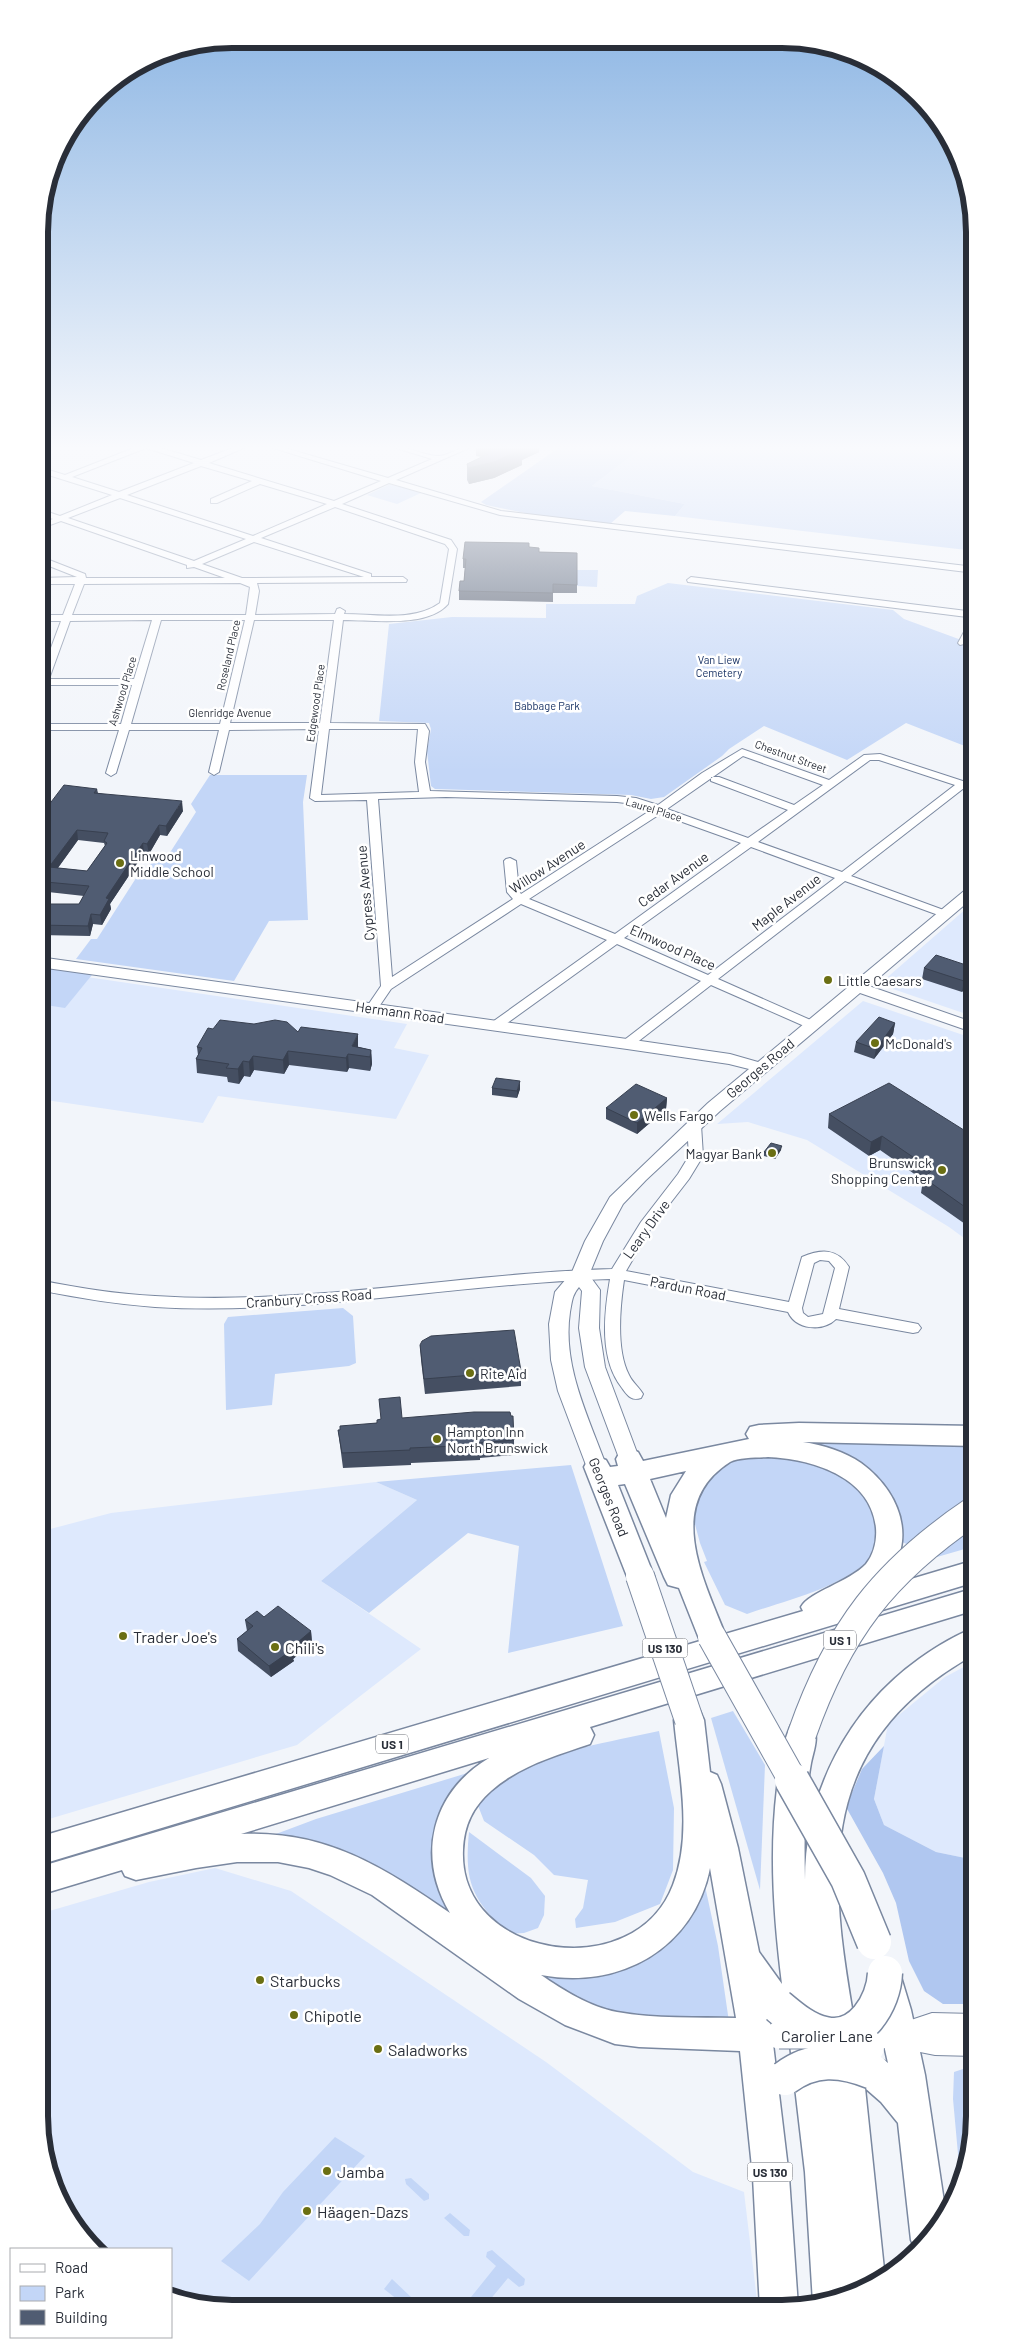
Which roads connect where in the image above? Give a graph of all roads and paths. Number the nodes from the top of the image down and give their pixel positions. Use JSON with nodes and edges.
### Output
{"nodes":[{"id":1,"x":161,"y":554,"type":"edge"},
{"id":2,"x":220,"y":554,"type":"edge"},
{"id":3,"x":298,"y":554,"type":"edge"},
{"id":4,"x":452,"y":554,"type":"edge"},
{"id":5,"x":835,"y":554,"type":"edge"},
{"id":6,"x":48,"y":562,"type":"edge"},
{"id":7,"x":193,"y":565,"type":"junction"},
{"id":8,"x":184,"y":569,"type":"dead end"},
{"id":9,"x":966,"y":569,"type":"edge"},
{"id":10,"x":175,"y":573,"type":"dead end"},
{"id":11,"x":157,"y":580,"type":"junction"},
{"id":12,"x":378,"y":580,"type":"junction"},
{"id":13,"x":403,"y":580,"type":"dead end"},
{"id":14,"x":691,"y":580,"type":"dead end"},
{"id":15,"x":48,"y":581,"type":"edge"},
{"id":16,"x":81,"y":581,"type":"junction"},
{"id":17,"x":243,"y":581,"type":"junction"},
{"id":18,"x":340,"y":614,"type":"junction"},
{"id":19,"x":966,"y":614,"type":"edge"},
{"id":20,"x":250,"y":617,"type":"junction"},
{"id":21,"x":48,"y":618,"type":"edge"},
{"id":22,"x":67,"y":618,"type":"junction"},
{"id":23,"x":157,"y":618,"type":"junction"},
{"id":24,"x":966,"y":638,"type":"edge"},
{"id":25,"x":963,"y":643,"type":"dead end"},
{"id":26,"x":48,"y":669,"type":"edge"},
{"id":27,"x":48,"y":682,"type":"edge"},
{"id":28,"x":138,"y":682,"type":"junction"},
{"id":29,"x":124,"y":725,"type":"junction"},
{"id":30,"x":224,"y":725,"type":"junction"},
{"id":31,"x":324,"y":725,"type":"junction"},
{"id":32,"x":48,"y":727,"type":"edge"},
{"id":33,"x":742,"y":752,"type":"joint"},
{"id":34,"x":214,"y":772,"type":"dead end"},
{"id":35,"x":111,"y":773,"type":"dead end"},
{"id":36,"x":715,"y":779,"type":"dead end"},
{"id":37,"x":831,"y":784,"type":"junction"},
{"id":38,"x":963,"y":784,"type":"junction"},
{"id":39,"x":966,"y":785,"type":"edge"},
{"id":40,"x":425,"y":794,"type":"junction"},
{"id":41,"x":372,"y":796,"type":"junction"},
{"id":42,"x":315,"y":798,"type":"joint"},
{"id":43,"x":660,"y":810,"type":"junction"},
{"id":44,"x":795,"y":810,"type":"junction"},
{"id":45,"x":750,"y":842,"type":"junction"},
{"id":46,"x":510,"y":861,"type":"dead end"},
{"id":47,"x":843,"y":876,"type":"junction"},
{"id":48,"x":966,"y":897,"type":"edge"},
{"id":49,"x":521,"y":900,"type":"junction"},
{"id":50,"x":946,"y":914,"type":"junction"},
{"id":51,"x":616,"y":939,"type":"junction"},
{"id":52,"x":48,"y":963,"type":"edge"},
{"id":53,"x":709,"y":980,"type":"junction"},
{"id":54,"x":387,"y":986,"type":"junction"},
{"id":55,"x":857,"y":987,"type":"junction"},
{"id":56,"x":372,"y":1008,"type":"junction"},
{"id":57,"x":811,"y":1025,"type":"junction"},
{"id":58,"x":966,"y":1025,"type":"edge"},
{"id":59,"x":495,"y":1026,"type":"junction"},
{"id":60,"x":627,"y":1044,"type":"junction"},
{"id":61,"x":760,"y":1067,"type":"junction"},
{"id":62,"x":694,"y":1125,"type":"junction"},
{"id":63,"x":618,"y":1274,"type":"junction"},
{"id":64,"x":580,"y":1275,"type":"junction"},
{"id":65,"x":48,"y":1287,"type":"edge"},
{"id":66,"x":795,"y":1308,"type":"junction"},
{"id":67,"x":832,"y":1313,"type":"junction"},
{"id":68,"x":913,"y":1328,"type":"dead end"},
{"id":69,"x":635,"y":1394,"type":"dead end"},
{"id":70,"x":966,"y":1436,"type":"edge"},
{"id":71,"x":726,"y":1454,"type":"junction"},
{"id":72,"x":631,"y":1465,"type":"junction"},
{"id":73,"x":599,"y":1472,"type":"junction"},
{"id":74,"x":966,"y":1516,"type":"edge"},
{"id":75,"x":678,"y":1565,"type":"junction"},
{"id":76,"x":966,"y":1574,"type":"edge"},
{"id":77,"x":966,"y":1602,"type":"edge"},
{"id":78,"x":745,"y":1640,"type":"junction"},
{"id":79,"x":966,"y":1645,"type":"edge"},
{"id":80,"x":705,"y":1682,"type":"junction"},
{"id":81,"x":689,"y":1720,"type":"junction"},
{"id":82,"x":48,"y":1848,"type":"edge"},
{"id":83,"x":48,"y":1878,"type":"edge"},
{"id":84,"x":48,"y":1884,"type":"edge"},
{"id":85,"x":885,"y":1973,"type":"junction"},
{"id":86,"x":771,"y":2025,"type":"junction"},
{"id":87,"x":966,"y":2027,"type":"edge"},
{"id":88,"x":900,"y":2035,"type":"junction"},
{"id":89,"x":966,"y":2043,"type":"edge"},
{"id":90,"x":829,"y":2048,"type":"junction"},
{"id":91,"x":868,"y":2052,"type":"junction"},
{"id":92,"x":764,"y":2116,"type":"junction"},
{"id":93,"x":914,"y":2116,"type":"junction"},
{"id":94,"x":929,"y":2229,"type":"edge"},
{"id":95,"x":866,"y":2281,"type":"edge"},
{"id":96,"x":831,"y":2294,"type":"edge"},
{"id":97,"x":777,"y":2300,"type":"edge"}],
"edges":[{"from":1,"to":7,"type":"street"},
{"from":2,"to":7,"type":"street"},
{"from":3,"to":12,"type":"street"},
{"from":4,"to":18,"type":"street"},
{"from":5,"to":9,"type":"street"},
{"from":6,"to":16,"type":"street"},
{"from":7,"to":8,"type":"street"},
{"from":7,"to":17,"type":"street"},
{"from":10,"to":11,"type":"street"},
{"from":11,"to":16,"type":"street"},
{"from":11,"to":17,"type":"street"},
{"from":12,"to":13,"type":"street"},
{"from":12,"to":17,"type":"street"},
{"from":14,"to":19,"type":"street"},
{"from":15,"to":16,"type":"street"},
{"from":16,"to":22,"type":"street"},
{"from":17,"to":20,"type":"street","name":"Roseland Place"},
{"from":18,"to":20,"type":"street"},
{"from":18,"to":31,"type":"street","name":"Edgewood Place"},
{"from":20,"to":23,"type":"street"},
{"from":20,"to":30,"type":"street","name":"Roseland Place"},
{"from":21,"to":22,"type":"street"},
{"from":22,"to":23,"type":"street"},
{"from":22,"to":26,"type":"street"},
{"from":23,"to":28,"type":"street","name":"Ashwood Place"},
{"from":24,"to":25,"type":"street"},
{"from":27,"to":28,"type":"street"},
{"from":28,"to":29,"type":"street","name":"Ashwood Place"},
{"from":29,"to":30,"type":"street","name":"Glenridge Avenue"},
{"from":29,"to":32,"type":"street","name":"Glenridge Avenue"},
{"from":29,"to":35,"type":"street","name":"Ashwood Place"},
{"from":30,"to":31,"type":"street","name":"Glenridge Avenue"},
{"from":30,"to":34,"type":"street","name":"Roseland Place"},
{"from":31,"to":40,"type":"street","name":"Glenridge Avenue"},
{"from":31,"to":42,"type":"street","name":"Edgewood Place"},
{"from":33,"to":37,"type":"street","name":"Chestnut Street"},
{"from":33,"to":43,"type":"street","name":"Willow Avenue"},
{"from":36,"to":44,"type":"street"},
{"from":37,"to":38,"type":"street","name":"Cedar Avenue"},
{"from":37,"to":44,"type":"street","name":"Cedar Avenue"},
{"from":38,"to":39,"type":"street"},
{"from":38,"to":47,"type":"street","name":"Maple Avenue"},
{"from":40,"to":41,"type":"street","name":"Laurel Place"},
{"from":40,"to":43,"type":"street","name":"Laurel Place"},
{"from":41,"to":42,"type":"street","name":"Laurel Place"},
{"from":41,"to":54,"type":"street","name":"Cypress Avenue"},
{"from":43,"to":45,"type":"street","name":"Laurel Place"},
{"from":43,"to":49,"type":"street","name":"Willow Avenue"},
{"from":44,"to":45,"type":"street","name":"Cedar Avenue"},
{"from":45,"to":47,"type":"street","name":"Laurel Place"},
{"from":45,"to":51,"type":"street","name":"Cedar Avenue"},
{"from":46,"to":49,"type":"street"},
{"from":47,"to":50,"type":"street","name":"Laurel Place"},
{"from":47,"to":53,"type":"street","name":"Maple Avenue"},
{"from":48,"to":50,"type":"street","name":"Georges Road"},
{"from":49,"to":51,"type":"street","name":"Elmwood Place"},
{"from":49,"to":54,"type":"street","name":"Willow Avenue"},
{"from":50,"to":55,"type":"street","name":"Georges Road"},
{"from":51,"to":53,"type":"street","name":"Elmwood Place"},
{"from":51,"to":59,"type":"street","name":"Cedar Avenue"},
{"from":52,"to":56,"type":"street","name":"Hermann Road"},
{"from":53,"to":57,"type":"street","name":"Elmwood Place"},
{"from":53,"to":60,"type":"street","name":"Maple Avenue"},
{"from":54,"to":56,"type":"street","name":"Willow Avenue"},
{"from":55,"to":57,"type":"street","name":"Georges Road"},
{"from":55,"to":58,"type":"street"},
{"from":56,"to":59,"type":"street","name":"Hermann Road"},
{"from":57,"to":61,"type":"street","name":"Georges Road"},
{"from":59,"to":60,"type":"street","name":"Hermann Road"},
{"from":60,"to":61,"type":"street","name":"Hermann Road"},
{"from":61,"to":62,"type":"street","name":"Georges Road"},
{"from":62,"to":63,"type":"street","name":"Leary Drive"},
{"from":62,"to":64,"type":"street","name":"Georges Road"},
{"from":63,"to":64,"type":"street","name":"Pardun Road"},
{"from":63,"to":66,"type":"street","name":"Pardun Road"},
{"from":63,"to":69,"type":"street","name":"Leary Drive"},
{"from":64,"to":65,"type":"street","name":"Cranbury Cross Road"},
{"from":64,"to":72,"type":"street"},
{"from":64,"to":73,"type":"street","name":"Georges Road"},
{"from":66,"to":67,"type":"street"},
{"from":66,"to":67,"type":"street"},
{"from":67,"to":68,"type":"street"},
{"from":70,"to":72,"type":"highway"},
{"from":71,"to":72,"type":"highway"},
{"from":71,"to":75,"type":"highway"},
{"from":71,"to":78,"type":"highway"},
{"from":72,"to":73,"type":"highway"},
{"from":72,"to":75,"type":"highway"},
{"from":73,"to":81,"type":"highway","name":"Georges Road","number":"US 130","bridge":true},
{"from":74,"to":96,"type":"highway","bridge":true},
{"from":75,"to":85,"type":"highway","bridge":true},
{"from":76,"to":78,"type":"highway","number":"US 1"},
{"from":77,"to":80,"type":"highway","number":"US 1"},
{"from":78,"to":82,"type":"highway","number":"US 1"},
{"from":79,"to":95,"type":"highway"},
{"from":80,"to":81,"type":"highway"},
{"from":80,"to":83,"type":"highway","number":"US 1"},
{"from":81,"to":86,"type":"highway","number":"US 130"},
{"from":84,"to":86,"type":"highway"},
{"from":85,"to":88,"type":"highway"},
{"from":85,"to":90,"type":"highway","bridge":true},
{"from":86,"to":90,"type":"highway","bridge":true},
{"from":86,"to":92,"type":"highway","number":"US 130"},
{"from":87,"to":88,"type":"street"},
{"from":88,"to":89,"type":"street"},
{"from":88,"to":91,"type":"highway"},
{"from":88,"to":93,"type":"highway"},
{"from":90,"to":91,"type":"highway","bridge":true},
{"from":90,"to":92,"type":"highway","bridge":true},
{"from":91,"to":93,"type":"highway"},
{"from":92,"to":97,"type":"highway","number":"US 130"},
{"from":93,"to":94,"type":"highway"}]}
